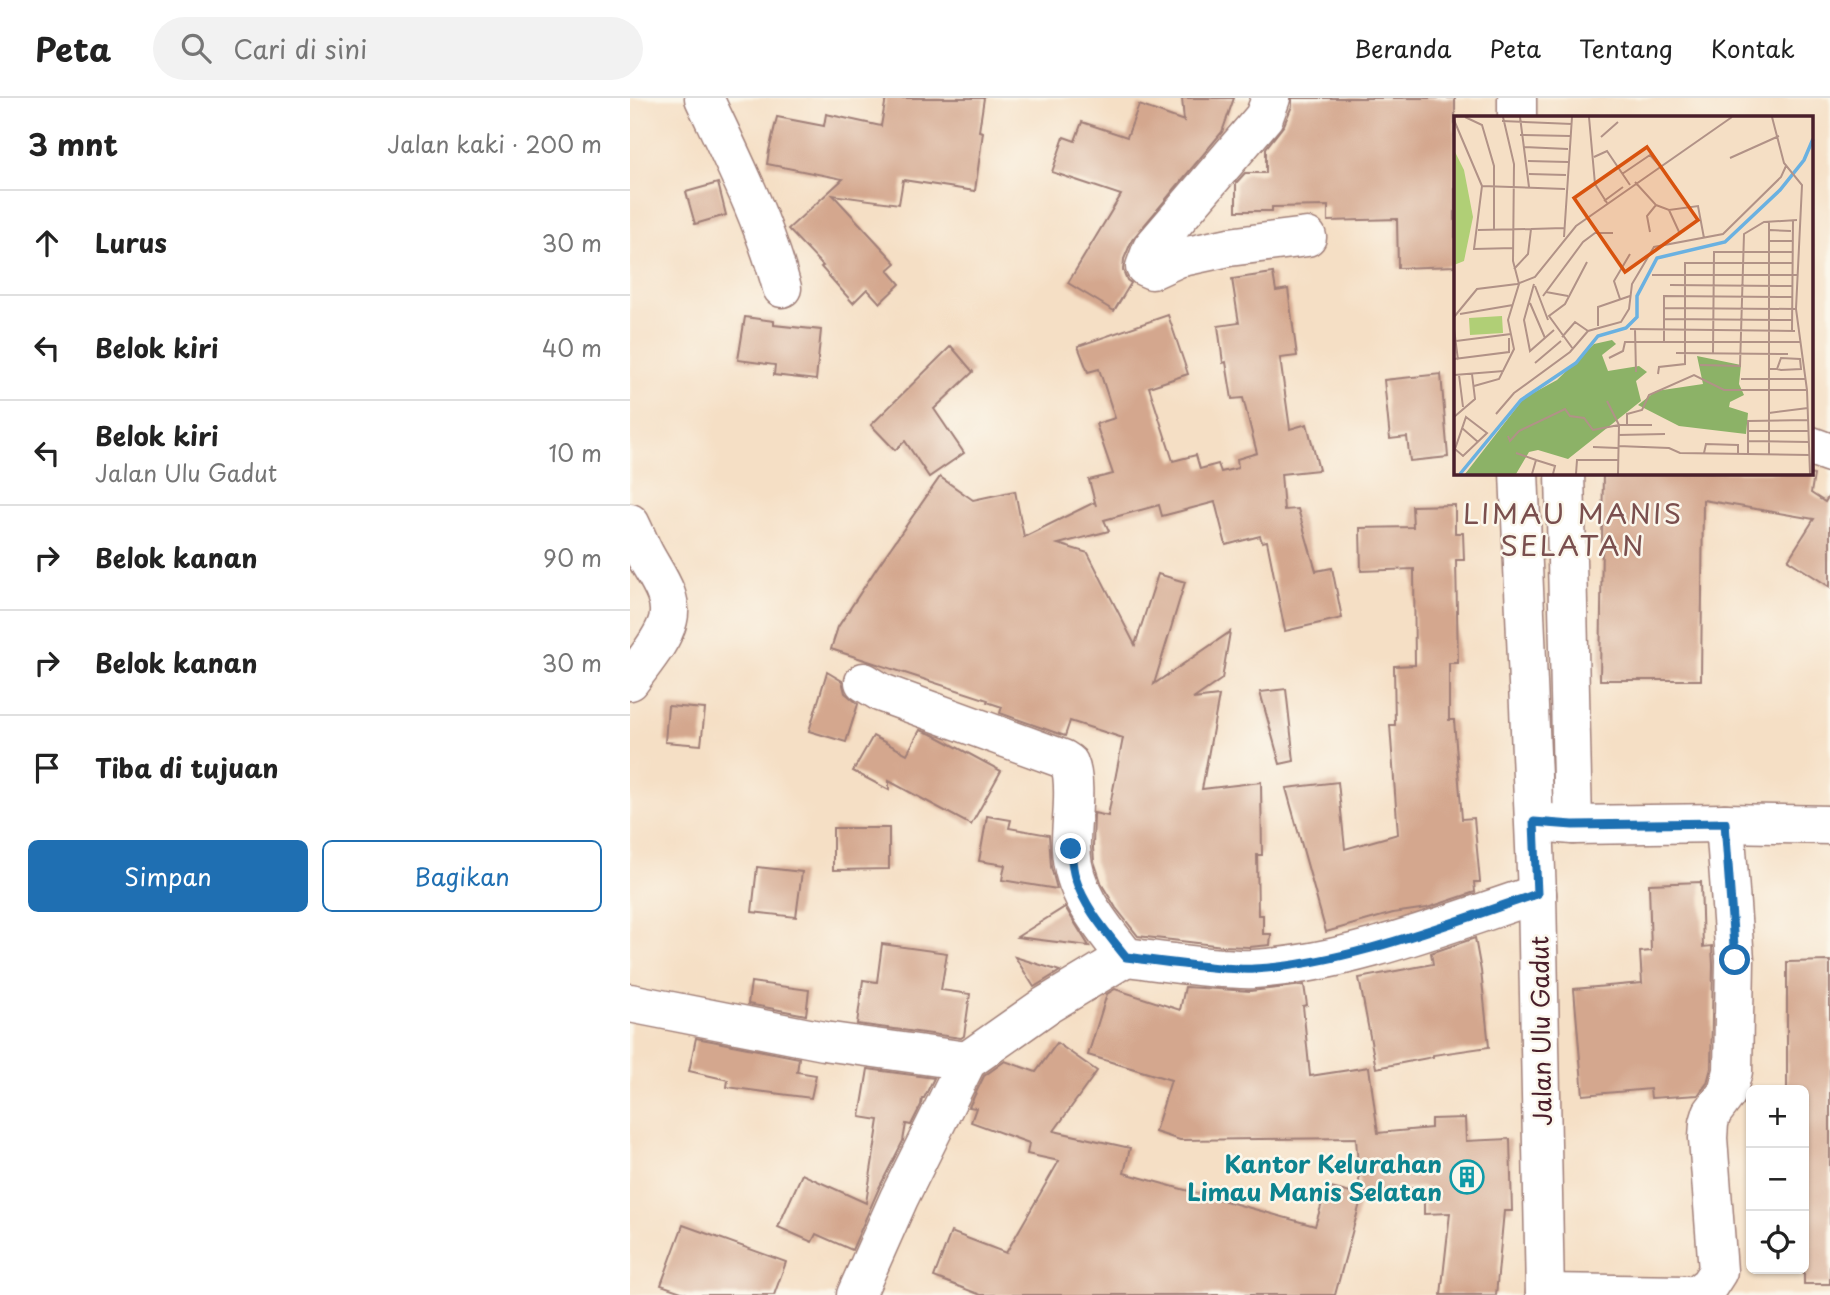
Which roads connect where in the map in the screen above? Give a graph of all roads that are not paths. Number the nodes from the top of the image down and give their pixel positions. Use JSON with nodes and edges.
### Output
{"nodes":[{"id":1,"x":704,"y":98,"type":"edge"},
{"id":2,"x":1270,"y":98,"type":"edge"},
{"id":3,"x":1517,"y":98,"type":"edge"},
{"id":4,"x":1517,"y":116,"type":"edge"},
{"id":5,"x":1307,"y":237,"type":"dead end"},
{"id":6,"x":782,"y":288,"type":"dead end"},
{"id":7,"x":1812,"y":446,"type":"edge"},
{"id":8,"x":1830,"y":453,"type":"edge"},
{"id":9,"x":1519,"y":474,"type":"edge"},
{"id":10,"x":1564,"y":474,"type":"edge"},
{"id":11,"x":630,"y":523,"type":"edge"},
{"id":12,"x":630,"y":681,"type":"edge"},
{"id":13,"x":864,"y":682,"type":"dead end"},
{"id":14,"x":1534,"y":822,"type":"junction"},
{"id":15,"x":1725,"y":823,"type":"junction"},
{"id":16,"x":1573,"y":825,"type":"junction"},
{"id":17,"x":1830,"y":825,"type":"edge"},
{"id":18,"x":1537,"y":894,"type":"junction"},
{"id":19,"x":1126,"y":957,"type":"junction"},
{"id":20,"x":630,"y":1003,"type":"edge"},
{"id":21,"x":967,"y":1061,"type":"junction"},
{"id":22,"x":1545,"y":1294,"type":"edge"},
{"id":23,"x":856,"y":1295,"type":"edge"},
{"id":24,"x":1687,"y":1295,"type":"edge"},
{"id":25,"x":1696,"y":1295,"type":"edge"}],
"edges":[{"from":1,"to":6,"type":"street"},
{"from":2,"to":5,"type":"street"},
{"from":3,"to":4,"type":"street"},
{"from":7,"to":8,"type":"street"},
{"from":9,"to":14,"type":"street","name":"Jalan Ulu Gadut"},
{"from":10,"to":16,"type":"street"},
{"from":11,"to":12,"type":"street"},
{"from":13,"to":19,"type":"street"},
{"from":14,"to":16,"type":"street"},
{"from":14,"to":18,"type":"street","name":"Jalan Ulu Gadut"},
{"from":15,"to":16,"type":"street"},
{"from":15,"to":17,"type":"street"},
{"from":15,"to":25,"type":"street"},
{"from":18,"to":19,"type":"street"},
{"from":18,"to":22,"type":"street","name":"Jalan Ulu Gadut"},
{"from":19,"to":21,"type":"street"},
{"from":20,"to":21,"type":"street"},
{"from":21,"to":23,"type":"street"},
{"from":22,"to":24,"type":"street"}]}
